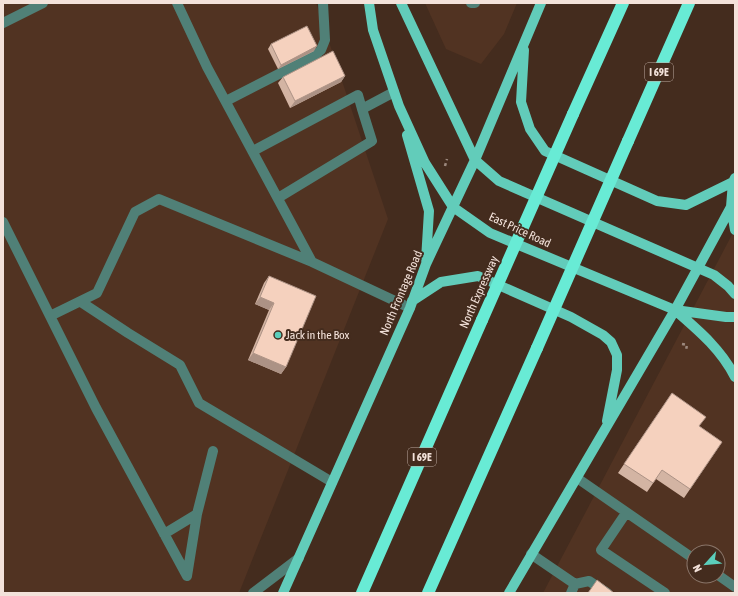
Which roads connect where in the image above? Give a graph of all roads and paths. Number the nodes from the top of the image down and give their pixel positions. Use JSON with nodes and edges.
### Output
{"nodes":[{"id":1,"x":43,"y":3,"type":"edge"},
{"id":2,"x":177,"y":3,"type":"edge"},
{"id":3,"x":369,"y":3,"type":"edge"},
{"id":4,"x":401,"y":3,"type":"edge"},
{"id":5,"x":471,"y":3,"type":"edge"},
{"id":6,"x":475,"y":3,"type":"edge"},
{"id":7,"x":541,"y":3,"type":"edge"},
{"id":8,"x":623,"y":3,"type":"edge"},
{"id":9,"x":689,"y":3,"type":"edge"},
{"id":10,"x":324,"y":5,"type":"edge"},
{"id":11,"x":3,"y":23,"type":"edge"},
{"id":12,"x":524,"y":42,"type":"junction"},
{"id":13,"x":394,"y":92,"type":"junction"},
{"id":14,"x":226,"y":101,"type":"junction"},
{"id":15,"x":399,"y":106,"type":"junction"},
{"id":16,"x":362,"y":109,"type":"junction"},
{"id":17,"x":253,"y":151,"type":"junction"},
{"id":18,"x":447,"y":159,"type":"dead end"},
{"id":19,"x":475,"y":160,"type":"junction"},
{"id":20,"x":445,"y":166,"type":"dead end"},
{"id":21,"x":734,"y":181,"type":"edge"},
{"id":22,"x":278,"y":198,"type":"junction"},
{"id":23,"x":453,"y":207,"type":"junction"},
{"id":24,"x":731,"y":207,"type":"junction"},
{"id":25,"x":3,"y":222,"type":"edge"},
{"id":26,"x":735,"y":230,"type":"edge"},
{"id":27,"x":312,"y":262,"type":"junction"},
{"id":28,"x":426,"y":264,"type":"junction"},
{"id":29,"x":698,"y":268,"type":"junction"},
{"id":30,"x":735,"y":294,"type":"edge"},
{"id":31,"x":81,"y":302,"type":"junction"},
{"id":32,"x":411,"y":304,"type":"junction"},
{"id":33,"x":675,"y":310,"type":"junction"},
{"id":34,"x":50,"y":316,"type":"junction"},
{"id":35,"x":735,"y":317,"type":"edge"},
{"id":36,"x":689,"y":341,"type":"dead end"},
{"id":37,"x":682,"y":344,"type":"dead end"},
{"id":38,"x":687,"y":345,"type":"junction"},
{"id":39,"x":686,"y":350,"type":"dead end"},
{"id":40,"x":735,"y":377,"type":"edge"},
{"id":41,"x":605,"y":431,"type":"junction"},
{"id":42,"x":213,"y":451,"type":"dead end"},
{"id":43,"x":576,"y":478,"type":"junction"},
{"id":44,"x":332,"y":482,"type":"junction"},
{"id":45,"x":626,"y":512,"type":"junction"},
{"id":46,"x":197,"y":514,"type":"junction"},
{"id":47,"x":164,"y":534,"type":"junction"},
{"id":48,"x":686,"y":553,"type":"edge"},
{"id":49,"x":531,"y":554,"type":"junction"},
{"id":50,"x":299,"y":558,"type":"junction"},
{"id":51,"x":726,"y":581,"type":"edge"},
{"id":52,"x":735,"y":587,"type":"edge"},
{"id":53,"x":573,"y":588,"type":"edge"},
{"id":54,"x":253,"y":593,"type":"edge"},
{"id":55,"x":283,"y":593,"type":"edge"},
{"id":56,"x":362,"y":593,"type":"edge"},
{"id":57,"x":428,"y":593,"type":"edge"},
{"id":58,"x":509,"y":593,"type":"edge"},
{"id":59,"x":607,"y":593,"type":"edge"},
{"id":60,"x":665,"y":593,"type":"edge"}],
"edges":[{"from":1,"to":11,"type":"street"},
{"from":2,"to":14,"type":"street"},
{"from":3,"to":13,"type":"main road","name":"East Price Road"},
{"from":4,"to":19,"type":"main road"},
{"from":5,"to":6,"type":"street"},
{"from":7,"to":12,"type":"main road","name":"North Frontage Road"},
{"from":8,"to":56,"type":"highway","name":"North Expressway","number":"I 69E","bridge":true},
{"from":9,"to":57,"type":"highway","number":"I 69E","bridge":true},
{"from":10,"to":14,"type":"street"},
{"from":12,"to":19,"type":"main road","name":"North Frontage Road"},
{"from":12,"to":21,"type":"main road"},
{"from":13,"to":15,"type":"main road","name":"East Price Road"},
{"from":13,"to":16,"type":"street"},
{"from":14,"to":17,"type":"street"},
{"from":15,"to":23,"type":"main road","name":"East Price Road"},
{"from":15,"to":28,"type":"main road"},
{"from":16,"to":17,"type":"street"},
{"from":16,"to":22,"type":"street"},
{"from":17,"to":22,"type":"street"},
{"from":18,"to":20,"type":"path"},
{"from":19,"to":23,"type":"main road","name":"North Frontage Road"},
{"from":19,"to":29,"type":"main road"},
{"from":21,"to":24,"type":"main road"},
{"from":22,"to":27,"type":"street"},
{"from":23,"to":28,"type":"main road","name":"North Frontage Road"},
{"from":23,"to":33,"type":"main road","name":"East Price Road"},
{"from":24,"to":26,"type":"main road"},
{"from":24,"to":29,"type":"main road"},
{"from":25,"to":34,"type":"street"},
{"from":27,"to":31,"type":"street"},
{"from":27,"to":32,"type":"street"},
{"from":28,"to":32,"type":"main road","name":"North Frontage Road"},
{"from":29,"to":30,"type":"main road"},
{"from":29,"to":33,"type":"main road"},
{"from":31,"to":34,"type":"street"},
{"from":31,"to":44,"type":"street"},
{"from":32,"to":41,"type":"main road"},
{"from":32,"to":44,"type":"main road","name":"North Frontage Road"},
{"from":33,"to":35,"type":"main road"},
{"from":33,"to":40,"type":"main road"},
{"from":33,"to":41,"type":"main road"},
{"from":34,"to":47,"type":"street"},
{"from":36,"to":38,"type":"path"},
{"from":37,"to":38,"type":"path"},
{"from":38,"to":39,"type":"path"},
{"from":41,"to":43,"type":"main road"},
{"from":42,"to":46,"type":"street"},
{"from":43,"to":45,"type":"street"},
{"from":43,"to":49,"type":"main road"},
{"from":44,"to":50,"type":"main road","name":"North Frontage Road"},
{"from":45,"to":48,"type":"street"},
{"from":45,"to":60,"type":"street"},
{"from":46,"to":47,"type":"street"},
{"from":46,"to":47,"type":"street"},
{"from":49,"to":53,"type":"street"},
{"from":49,"to":58,"type":"main road"},
{"from":50,"to":54,"type":"street"},
{"from":50,"to":55,"type":"main road","name":"North Frontage Road"},
{"from":51,"to":52,"type":"street"},
{"from":53,"to":59,"type":"street"}]}
